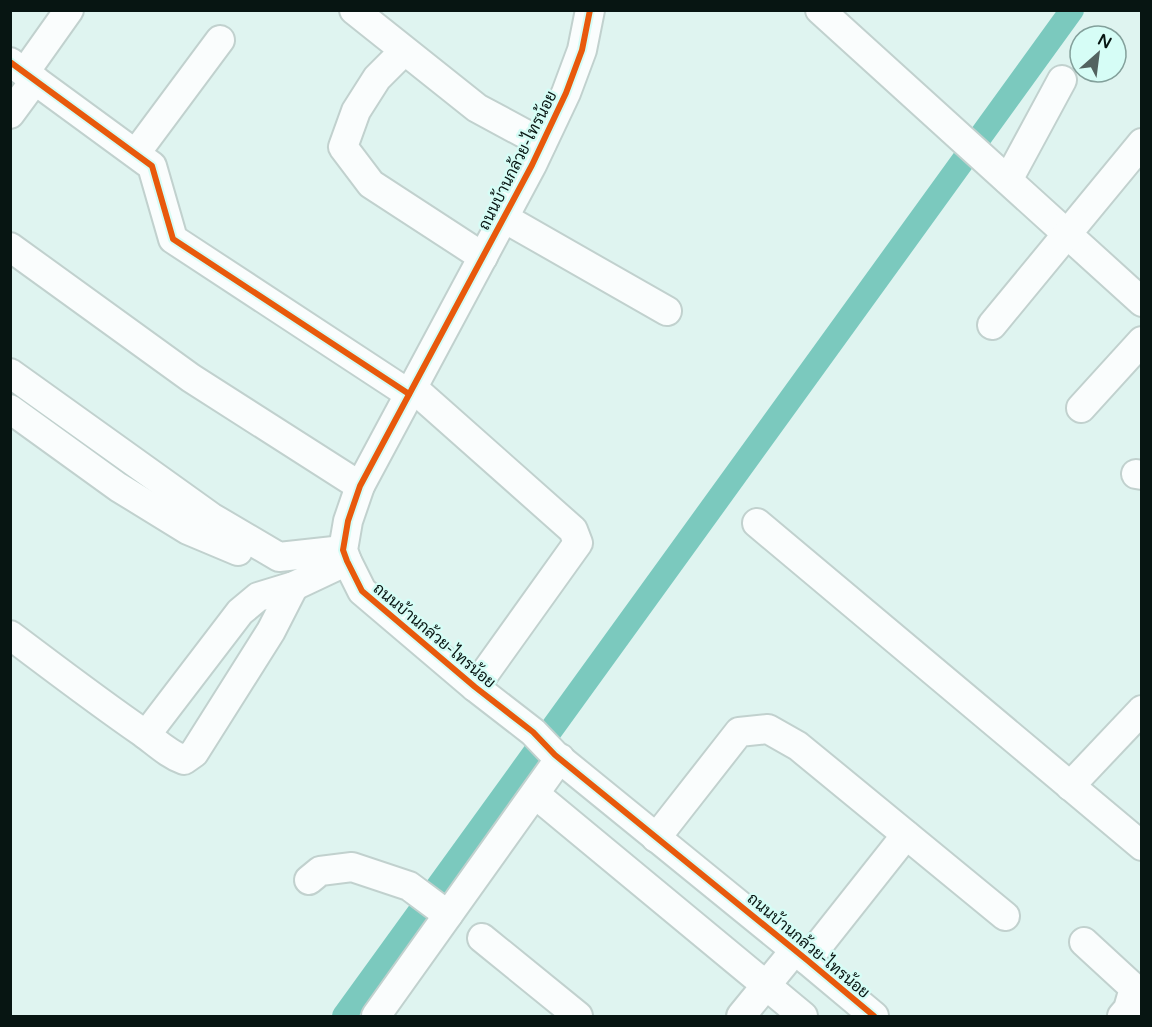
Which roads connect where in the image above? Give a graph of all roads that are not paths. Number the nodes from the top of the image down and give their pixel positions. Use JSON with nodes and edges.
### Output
{"nodes":[{"id":1,"x":69,"y":10,"type":"edge"},
{"id":2,"x":354,"y":10,"type":"edge"},
{"id":3,"x":590,"y":10,"type":"edge"},
{"id":4,"x":820,"y":10,"type":"edge"},
{"id":5,"x":220,"y":40,"type":"dead end"},
{"id":6,"x":404,"y":51,"type":"junction"},
{"id":7,"x":24,"y":71,"type":"edge"},
{"id":8,"x":1062,"y":80,"type":"dead end"},
{"id":9,"x":10,"y":114,"type":"edge"},
{"id":10,"x":1142,"y":142,"type":"edge"},
{"id":11,"x":542,"y":143,"type":"junction"},
{"id":12,"x":136,"y":153,"type":"junction"},
{"id":13,"x":1008,"y":180,"type":"junction"},
{"id":14,"x":504,"y":218,"type":"junction"},
{"id":15,"x":1066,"y":233,"type":"junction"},
{"id":16,"x":10,"y":247,"type":"edge"},
{"id":17,"x":483,"y":257,"type":"junction"},
{"id":18,"x":1142,"y":302,"type":"edge"},
{"id":19,"x":668,"y":311,"type":"dead end"},
{"id":20,"x":992,"y":325,"type":"dead end"},
{"id":21,"x":1142,"y":341,"type":"edge"},
{"id":22,"x":10,"y":373,"type":"edge"},
{"id":23,"x":411,"y":391,"type":"junction"},
{"id":24,"x":1081,"y":408,"type":"dead end"},
{"id":25,"x":10,"y":409,"type":"edge"},
{"id":26,"x":360,"y":486,"type":"junction"},
{"id":27,"x":757,"y":523,"type":"dead end"},
{"id":28,"x":345,"y":556,"type":"junction"},
{"id":29,"x":279,"y":557,"type":"junction"},
{"id":30,"x":294,"y":586,"type":"junction"},
{"id":31,"x":10,"y":635,"type":"edge"},
{"id":32,"x":475,"y":687,"type":"junction"},
{"id":33,"x":1142,"y":710,"type":"edge"},
{"id":34,"x":146,"y":735,"type":"junction"},
{"id":35,"x":558,"y":756,"type":"junction"},
{"id":36,"x":1070,"y":786,"type":"junction"},
{"id":37,"x":535,"y":794,"type":"junction"},
{"id":38,"x":906,"y":835,"type":"junction"},
{"id":39,"x":656,"y":837,"type":"junction"},
{"id":40,"x":1142,"y":846,"type":"edge"},
{"id":41,"x":309,"y":880,"type":"dead end"},
{"id":42,"x":445,"y":912,"type":"junction"},
{"id":43,"x":1005,"y":916,"type":"dead end"},
{"id":44,"x":482,"y":938,"type":"dead end"},
{"id":45,"x":1084,"y":942,"type":"dead end"},
{"id":46,"x":801,"y":955,"type":"junction"},
{"id":47,"x":766,"y":986,"type":"junction"},
{"id":48,"x":376,"y":1017,"type":"edge"},
{"id":49,"x":578,"y":1017,"type":"edge"},
{"id":50,"x":741,"y":1017,"type":"edge"},
{"id":51,"x":803,"y":1017,"type":"edge"},
{"id":52,"x":874,"y":1017,"type":"edge"},
{"id":53,"x":1122,"y":1017,"type":"edge"}],
"edges":[{"from":1,"to":7,"type":"street"},
{"from":2,"to":6,"type":"street"},
{"from":3,"to":11,"type":"street","name":"ถนนบ้านกล้วย-ไทรน้อย"},
{"from":4,"to":13,"type":"street"},
{"from":5,"to":12,"type":"street"},
{"from":6,"to":11,"type":"street"},
{"from":6,"to":17,"type":"street"},
{"from":7,"to":9,"type":"street"},
{"from":7,"to":12,"type":"street"},
{"from":8,"to":13,"type":"street"},
{"from":10,"to":15,"type":"street"},
{"from":11,"to":14,"type":"street","name":"ถนนบ้านกล้วย-ไทรน้อย"},
{"from":12,"to":23,"type":"street"},
{"from":13,"to":15,"type":"street"},
{"from":14,"to":17,"type":"street","name":"ถนนบ้านกล้วย-ไทรน้อย"},
{"from":14,"to":19,"type":"street"},
{"from":15,"to":18,"type":"street"},
{"from":15,"to":20,"type":"street"},
{"from":16,"to":26,"type":"street"},
{"from":17,"to":23,"type":"street","name":"ถนนบ้านกล้วย-ไทรน้อย"},
{"from":21,"to":24,"type":"street"},
{"from":22,"to":29,"type":"street"},
{"from":23,"to":26,"type":"street","name":"ถนนบ้านกล้วย-ไทรน้อย"},
{"from":23,"to":32,"type":"street"},
{"from":25,"to":29,"type":"street"},
{"from":26,"to":28,"type":"street","name":"ถนนบ้านกล้วย-ไทรน้อย"},
{"from":27,"to":36,"type":"street"},
{"from":28,"to":29,"type":"street"},
{"from":28,"to":30,"type":"street"},
{"from":28,"to":32,"type":"street","name":"ถนนบ้านกล้วย-ไทรน้อย"},
{"from":30,"to":34,"type":"street"},
{"from":30,"to":34,"type":"street"},
{"from":31,"to":34,"type":"street"},
{"from":32,"to":35,"type":"street","name":"ถนนบ้านกล้วย-ไทรน้อย"},
{"from":33,"to":36,"type":"street"},
{"from":35,"to":37,"type":"street"},
{"from":35,"to":39,"type":"street","name":"ถนนบ้านกล้วย-ไทรน้อย"},
{"from":36,"to":40,"type":"street"},
{"from":37,"to":42,"type":"street"},
{"from":37,"to":47,"type":"street"},
{"from":38,"to":39,"type":"street"},
{"from":38,"to":43,"type":"street"},
{"from":38,"to":46,"type":"street"},
{"from":39,"to":46,"type":"street","name":"ถนนบ้านกล้วย-ไทรน้อย"},
{"from":41,"to":42,"type":"street"},
{"from":42,"to":48,"type":"street"},
{"from":44,"to":49,"type":"street"},
{"from":45,"to":53,"type":"street"},
{"from":46,"to":47,"type":"street"},
{"from":46,"to":52,"type":"street","name":"ถนนบ้านกล้วย-ไทรน้อย"},
{"from":47,"to":50,"type":"street"},
{"from":47,"to":51,"type":"street"}]}
